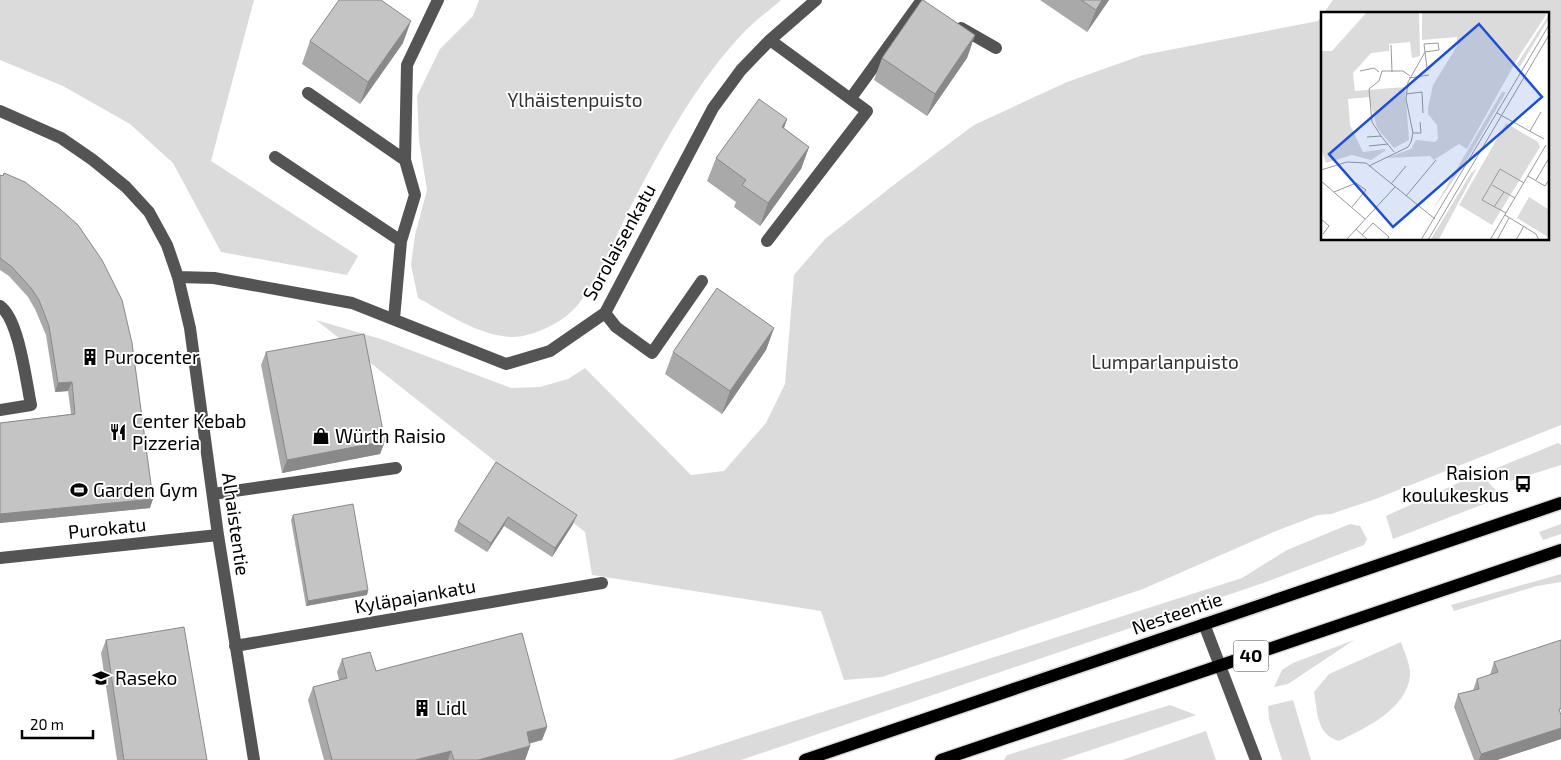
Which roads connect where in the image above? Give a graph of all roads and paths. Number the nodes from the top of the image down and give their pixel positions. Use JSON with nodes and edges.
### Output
{"nodes":[{"id":1,"x":438,"y":0,"type":"edge"},
{"id":2,"x":816,"y":0,"type":"edge"},
{"id":3,"x":920,"y":4,"type":"edge"},
{"id":4,"x":953,"y":23,"type":"edge"},
{"id":5,"x":770,"y":40,"type":"junction"},
{"id":6,"x":996,"y":48,"type":"dead end"},
{"id":7,"x":308,"y":93,"type":"dead end"},
{"id":8,"x":850,"y":98,"type":"junction"},
{"id":9,"x":0,"y":111,"type":"edge"},
{"id":10,"x":275,"y":157,"type":"dead end"},
{"id":11,"x":404,"y":160,"type":"junction"},
{"id":12,"x":401,"y":241,"type":"junction"},
{"id":13,"x":767,"y":241,"type":"dead end"},
{"id":14,"x":178,"y":277,"type":"junction"},
{"id":15,"x":702,"y":280,"type":"dead end"},
{"id":16,"x":0,"y":306,"type":"edge"},
{"id":17,"x":605,"y":313,"type":"junction"},
{"id":18,"x":394,"y":319,"type":"junction"},
{"id":19,"x":0,"y":410,"type":"edge"},
{"id":20,"x":396,"y":468,"type":"dead end"},
{"id":21,"x":213,"y":494,"type":"junction"},
{"id":22,"x":1561,"y":504,"type":"edge"},
{"id":23,"x":218,"y":536,"type":"junction"},
{"id":24,"x":1561,"y":550,"type":"edge"},
{"id":25,"x":0,"y":558,"type":"edge"},
{"id":26,"x":602,"y":583,"type":"dead end"},
{"id":27,"x":1204,"y":624,"type":"junction"},
{"id":28,"x":236,"y":646,"type":"junction"},
{"id":29,"x":1220,"y":666,"type":"junction"},
{"id":30,"x":254,"y":760,"type":"edge"},
{"id":31,"x":805,"y":760,"type":"edge"},
{"id":32,"x":941,"y":760,"type":"edge"},
{"id":33,"x":1256,"y":760,"type":"edge"}],
"edges":[{"from":1,"to":11,"type":"street"},
{"from":2,"to":5,"type":"street","name":"Sorolaisenkatu"},
{"from":3,"to":8,"type":"street"},
{"from":4,"to":6,"type":"street"},
{"from":5,"to":8,"type":"street"},
{"from":5,"to":17,"type":"street","name":"Sorolaisenkatu"},
{"from":7,"to":11,"type":"street"},
{"from":8,"to":13,"type":"street"},
{"from":9,"to":14,"type":"street","name":"Alhaistentie"},
{"from":10,"to":12,"type":"street"},
{"from":11,"to":12,"type":"street"},
{"from":12,"to":18,"type":"street"},
{"from":14,"to":18,"type":"street","name":"Sorolaisenkatu"},
{"from":14,"to":21,"type":"street","name":"Alhaistentie"},
{"from":15,"to":17,"type":"street"},
{"from":16,"to":19,"type":"street"},
{"from":17,"to":18,"type":"street","name":"Sorolaisenkatu"},
{"from":20,"to":21,"type":"street"},
{"from":21,"to":23,"type":"street","name":"Alhaistentie"},
{"from":22,"to":27,"type":"main road","name":"Nesteentie","number":"40"},
{"from":23,"to":25,"type":"street","name":"Purokatu"},
{"from":23,"to":28,"type":"street","name":"Alhaistentie"},
{"from":24,"to":29,"type":"main road","number":"40"},
{"from":26,"to":28,"type":"street","name":"Kyläpajankatu"},
{"from":27,"to":29,"type":"street"},
{"from":27,"to":31,"type":"main road","name":"Nesteentie","number":"40"},
{"from":28,"to":30,"type":"street","name":"Alhaistentie"},
{"from":29,"to":32,"type":"main road","number":"40"},
{"from":29,"to":33,"type":"street"}]}
